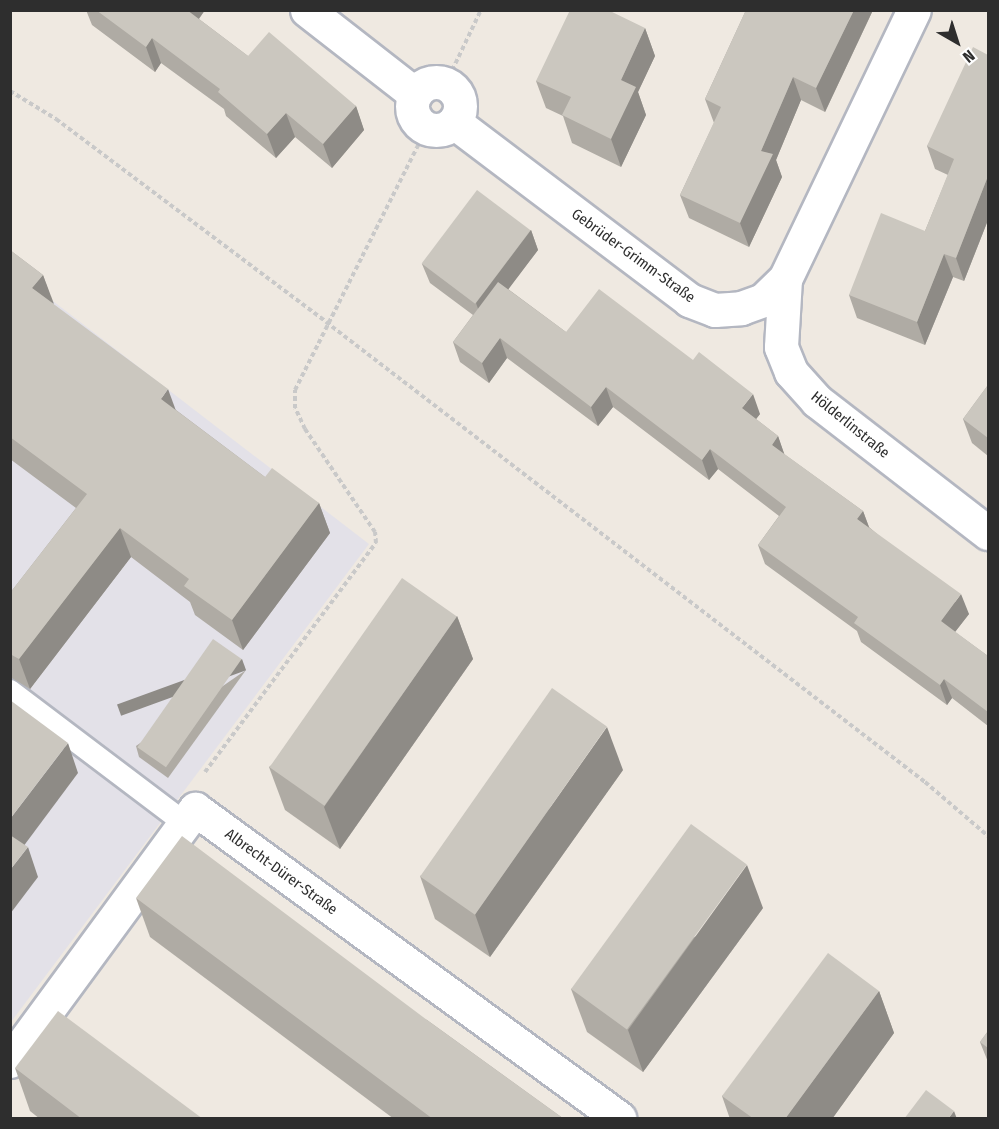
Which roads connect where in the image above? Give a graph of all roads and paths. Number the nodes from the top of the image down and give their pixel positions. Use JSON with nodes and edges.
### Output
{"nodes":[{"id":1,"x":307,"y":10,"type":"edge"},
{"id":2,"x":481,"y":10,"type":"edge"},
{"id":3,"x":914,"y":10,"type":"edge"},
{"id":4,"x":446,"y":84,"type":"junction"},
{"id":5,"x":10,"y":91,"type":"edge"},
{"id":6,"x":415,"y":94,"type":"junction"},
{"id":7,"x":441,"y":126,"type":"junction"},
{"id":8,"x":785,"y":279,"type":"junction"},
{"id":9,"x":326,"y":322,"type":"junction"},
{"id":10,"x":988,"y":533,"type":"edge"},
{"id":11,"x":10,"y":691,"type":"edge"},
{"id":12,"x":190,"y":816,"type":"junction"},
{"id":13,"x":988,"y":836,"type":"edge"},
{"id":14,"x":12,"y":1058,"type":"edge"},
{"id":15,"x":619,"y":1119,"type":"edge"}],
"edges":[{"from":1,"to":6,"type":"street"},
{"from":2,"to":4,"type":"path"},
{"from":3,"to":8,"type":"street","name":"Gebrüder-Grimm-Straße"},
{"from":4,"to":6,"type":"street"},
{"from":4,"to":7,"type":"street"},
{"from":5,"to":9,"type":"path"},
{"from":6,"to":7,"type":"street","name":"Gebrüder-Grimm-Straße"},
{"from":7,"to":8,"type":"street","name":"Gebrüder-Grimm-Straße"},
{"from":7,"to":9,"type":"path"},
{"from":8,"to":10,"type":"street","name":"Hölderlinstraße"},
{"from":9,"to":12,"type":"path"},
{"from":9,"to":13,"type":"path"},
{"from":11,"to":12,"type":"lane"},
{"from":12,"to":14,"type":"street"},
{"from":12,"to":15,"type":"street","name":"Albrecht-Dürer-Straße"}]}
